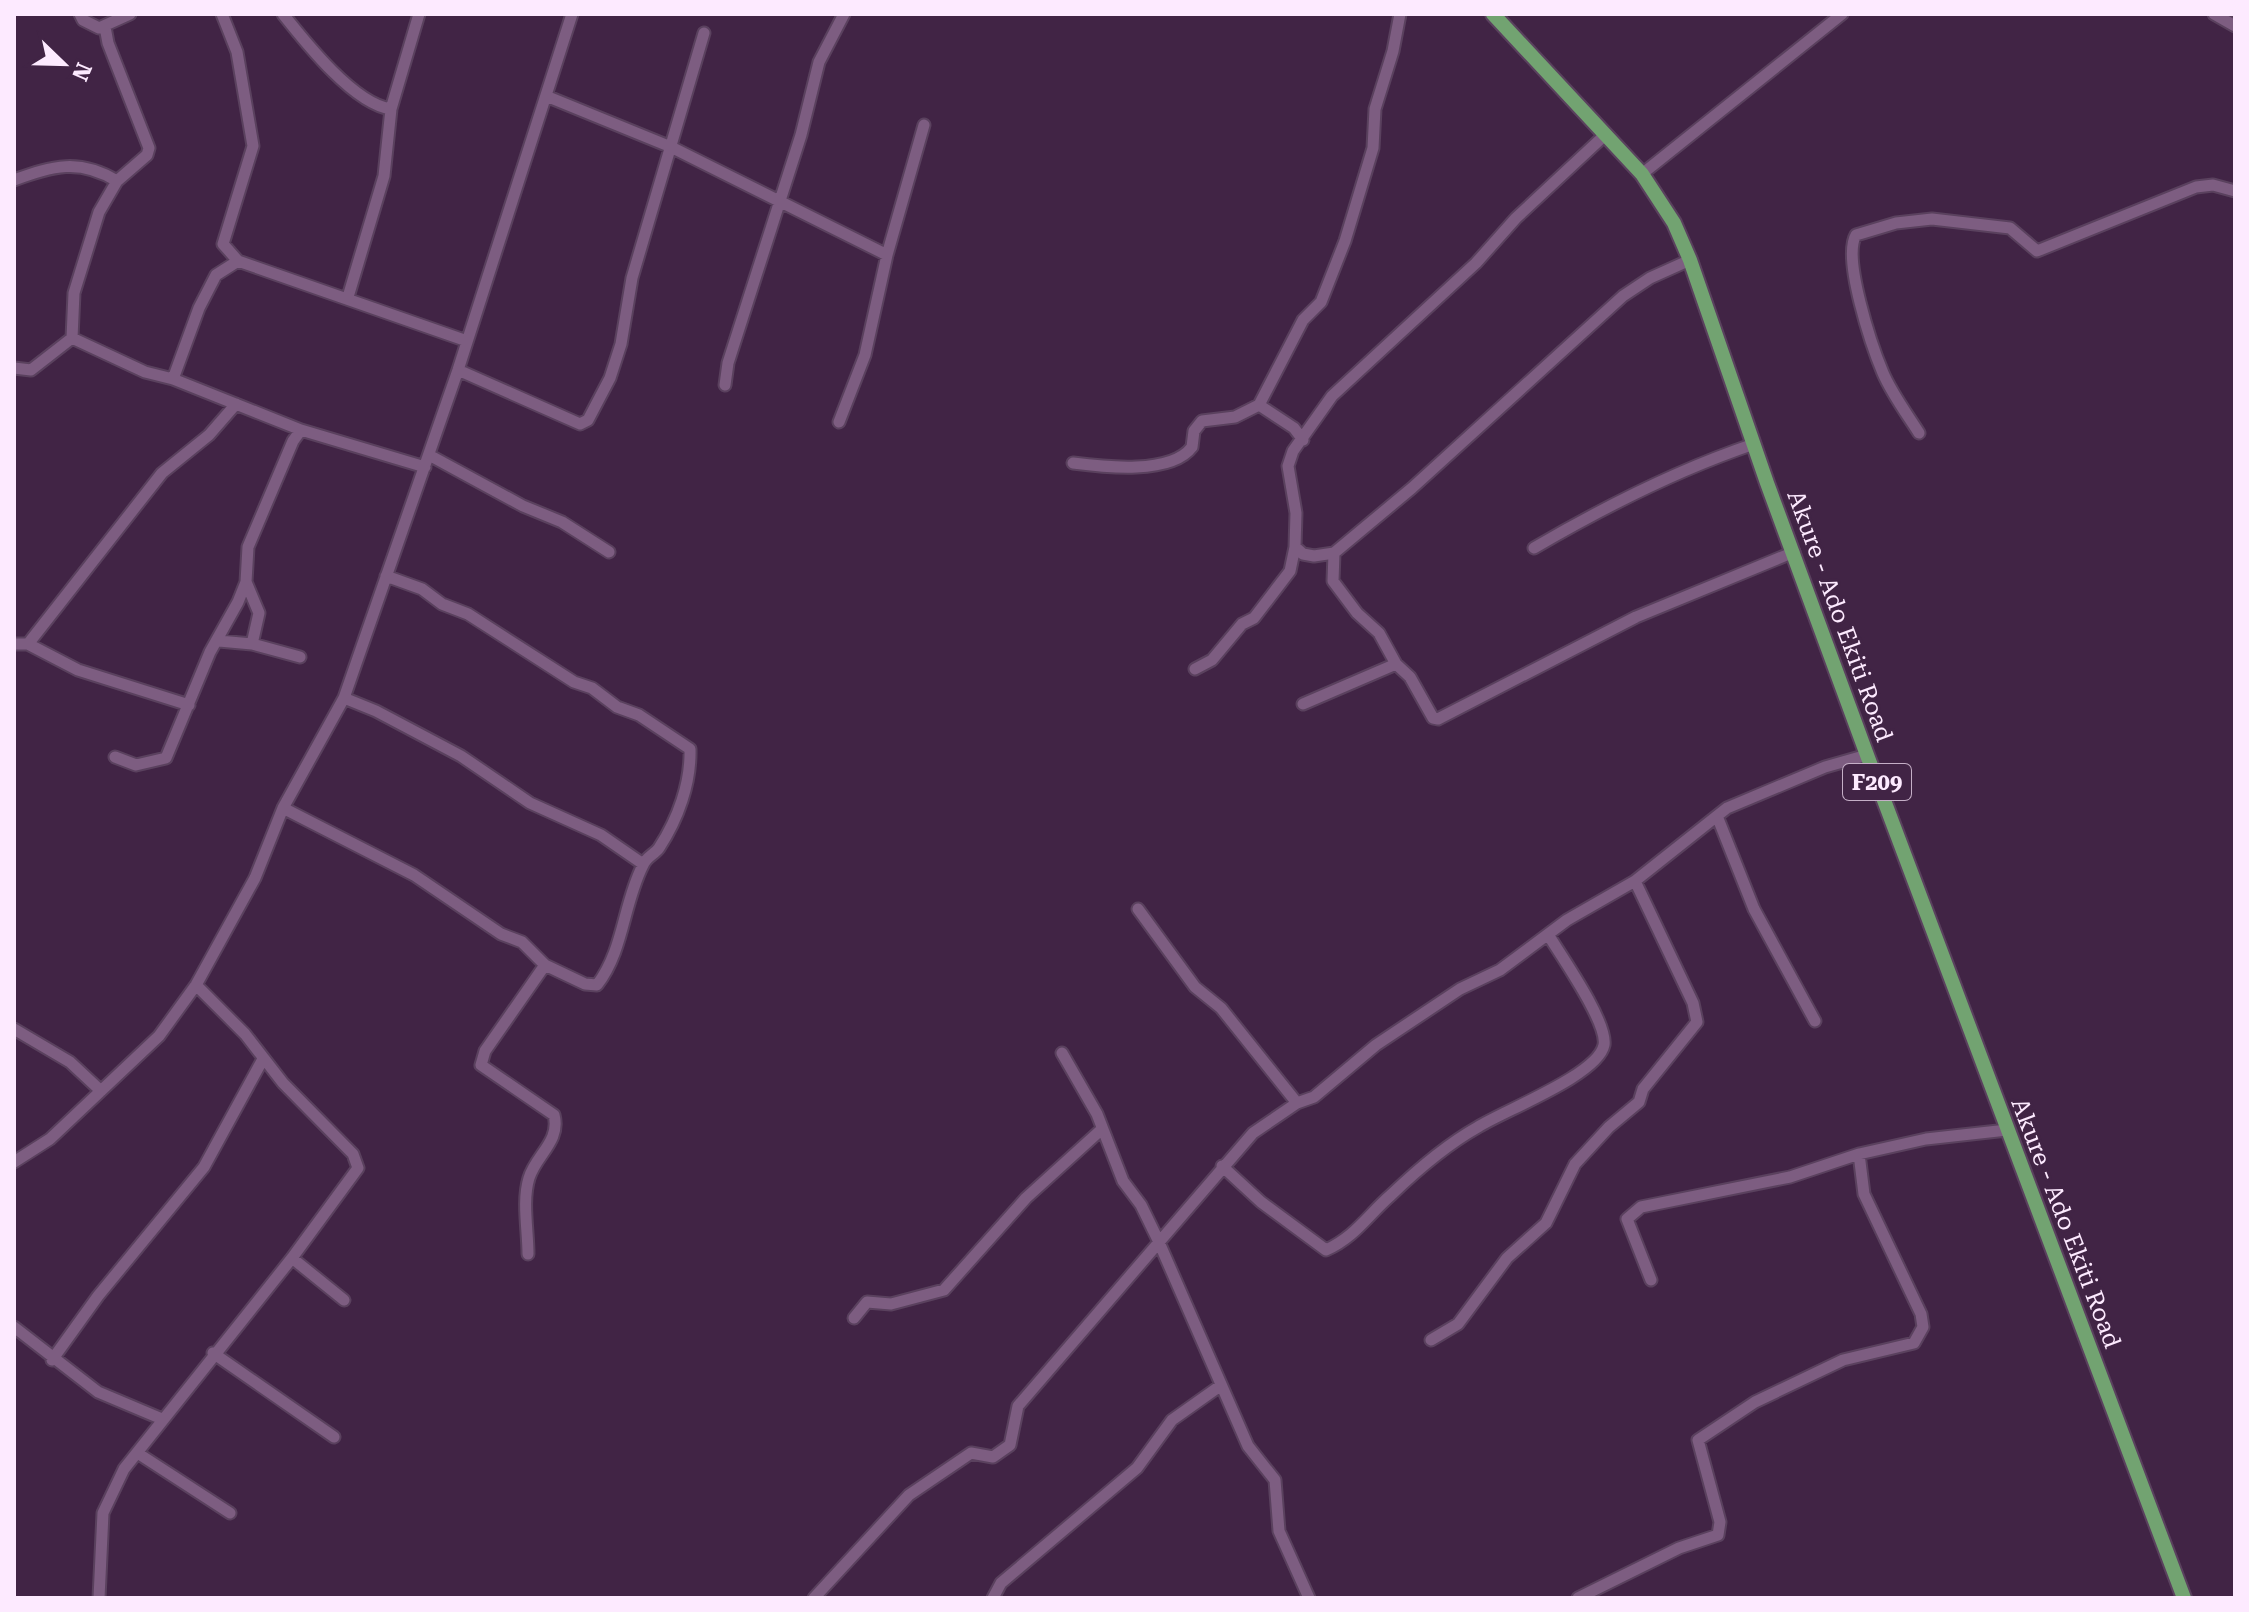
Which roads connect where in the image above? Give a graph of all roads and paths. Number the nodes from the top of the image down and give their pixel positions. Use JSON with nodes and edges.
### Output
{"nodes":[{"id":1,"x":80,"y":14,"type":"edge"},
{"id":2,"x":130,"y":14,"type":"edge"},
{"id":3,"x":222,"y":14,"type":"edge"},
{"id":4,"x":283,"y":14,"type":"edge"},
{"id":5,"x":419,"y":14,"type":"edge"},
{"id":6,"x":572,"y":14,"type":"edge"},
{"id":7,"x":844,"y":14,"type":"edge"},
{"id":8,"x":1400,"y":14,"type":"edge"},
{"id":9,"x":1493,"y":14,"type":"edge"},
{"id":10,"x":1842,"y":14,"type":"edge"},
{"id":11,"x":2214,"y":14,"type":"edge"},
{"id":12,"x":2235,"y":26,"type":"edge"},
{"id":13,"x":105,"y":27,"type":"junction"},
{"id":14,"x":704,"y":33,"type":"dead end"},
{"id":15,"x":546,"y":96,"type":"junction"},
{"id":16,"x":391,"y":109,"type":"junction"},
{"id":17,"x":924,"y":125,"type":"dead end"},
{"id":18,"x":1606,"y":134,"type":"junction"},
{"id":19,"x":671,"y":147,"type":"junction"},
{"id":20,"x":1642,"y":174,"type":"junction"},
{"id":21,"x":14,"y":180,"type":"edge"},
{"id":22,"x":117,"y":181,"type":"junction"},
{"id":23,"x":2235,"y":191,"type":"edge"},
{"id":24,"x":777,"y":202,"type":"junction"},
{"id":25,"x":887,"y":255,"type":"junction"},
{"id":26,"x":1690,"y":260,"type":"junction"},
{"id":27,"x":238,"y":261,"type":"junction"},
{"id":28,"x":348,"y":297,"type":"junction"},
{"id":29,"x":72,"y":338,"type":"junction"},
{"id":30,"x":467,"y":341,"type":"junction"},
{"id":31,"x":14,"y":368,"type":"edge"},
{"id":32,"x":458,"y":370,"type":"junction"},
{"id":33,"x":173,"y":379,"type":"junction"},
{"id":34,"x":725,"y":385,"type":"dead end"},
{"id":35,"x":236,"y":404,"type":"junction"},
{"id":36,"x":1259,"y":405,"type":"junction"},
{"id":37,"x":839,"y":422,"type":"dead end"},
{"id":38,"x":301,"y":430,"type":"junction"},
{"id":39,"x":1919,"y":433,"type":"dead end"},
{"id":40,"x":1303,"y":440,"type":"junction"},
{"id":41,"x":1754,"y":444,"type":"junction"},
{"id":42,"x":429,"y":455,"type":"junction"},
{"id":43,"x":1073,"y":463,"type":"dead end"},
{"id":44,"x":425,"y":467,"type":"junction"},
{"id":45,"x":1295,"y":547,"type":"junction"},
{"id":46,"x":1534,"y":548,"type":"dead end"},
{"id":47,"x":609,"y":552,"type":"dead end"},
{"id":48,"x":1794,"y":552,"type":"junction"},
{"id":49,"x":1334,"y":553,"type":"junction"},
{"id":50,"x":1314,"y":556,"type":"junction"},
{"id":51,"x":1290,"y":571,"type":"junction"},
{"id":52,"x":386,"y":576,"type":"junction"},
{"id":53,"x":246,"y":582,"type":"junction"},
{"id":54,"x":219,"y":641,"type":"junction"},
{"id":55,"x":14,"y":644,"type":"edge"},
{"id":56,"x":28,"y":644,"type":"junction"},
{"id":57,"x":252,"y":644,"type":"junction"},
{"id":58,"x":300,"y":657,"type":"dead end"},
{"id":59,"x":1396,"y":664,"type":"junction"},
{"id":60,"x":1195,"y":669,"type":"dead end"},
{"id":61,"x":344,"y":698,"type":"junction"},
{"id":62,"x":1303,"y":704,"type":"dead end"},
{"id":63,"x":189,"y":705,"type":"junction"},
{"id":64,"x":1867,"y":755,"type":"junction"},
{"id":65,"x":115,"y":757,"type":"dead end"},
{"id":66,"x":283,"y":808,"type":"junction"},
{"id":67,"x":1717,"y":816,"type":"junction"},
{"id":68,"x":643,"y":864,"type":"junction"},
{"id":69,"x":1635,"y":881,"type":"junction"},
{"id":70,"x":1138,"y":909,"type":"dead end"},
{"id":71,"x":1549,"y":936,"type":"junction"},
{"id":72,"x":545,"y":965,"type":"junction"},
{"id":73,"x":196,"y":985,"type":"junction"},
{"id":74,"x":1815,"y":1021,"type":"dead end"},
{"id":75,"x":14,"y":1029,"type":"edge"},
{"id":76,"x":1062,"y":1053,"type":"dead end"},
{"id":77,"x":263,"y":1059,"type":"junction"},
{"id":78,"x":101,"y":1091,"type":"junction"},
{"id":79,"x":1297,"y":1103,"type":"junction"},
{"id":80,"x":1102,"y":1129,"type":"junction"},
{"id":81,"x":2007,"y":1130,"type":"junction"},
{"id":82,"x":1859,"y":1154,"type":"junction"},
{"id":83,"x":14,"y":1162,"type":"edge"},
{"id":84,"x":1222,"y":1166,"type":"junction"},
{"id":85,"x":1158,"y":1240,"type":"junction"},
{"id":86,"x":528,"y":1254,"type":"dead end"},
{"id":87,"x":292,"y":1258,"type":"junction"},
{"id":88,"x":1651,"y":1280,"type":"dead end"},
{"id":89,"x":344,"y":1300,"type":"dead end"},
{"id":90,"x":854,"y":1318,"type":"dead end"},
{"id":91,"x":14,"y":1327,"type":"edge"},
{"id":92,"x":1431,"y":1340,"type":"dead end"},
{"id":93,"x":213,"y":1353,"type":"junction"},
{"id":94,"x":52,"y":1360,"type":"junction"},
{"id":95,"x":1220,"y":1386,"type":"junction"},
{"id":96,"x":162,"y":1419,"type":"junction"},
{"id":97,"x":334,"y":1437,"type":"dead end"},
{"id":98,"x":139,"y":1454,"type":"junction"},
{"id":99,"x":230,"y":1513,"type":"dead end"},
{"id":100,"x":99,"y":1598,"type":"edge"},
{"id":101,"x":814,"y":1598,"type":"edge"},
{"id":102,"x":993,"y":1598,"type":"edge"},
{"id":103,"x":1309,"y":1598,"type":"edge"},
{"id":104,"x":1578,"y":1598,"type":"edge"},
{"id":105,"x":2184,"y":1598,"type":"edge"}],
"edges":[{"from":1,"to":13,"type":"street"},
{"from":2,"to":13,"type":"street"},
{"from":3,"to":27,"type":"street"},
{"from":4,"to":16,"type":"street"},
{"from":5,"to":16,"type":"street"},
{"from":6,"to":15,"type":"street"},
{"from":7,"to":24,"type":"street"},
{"from":8,"to":36,"type":"street"},
{"from":9,"to":18,"type":"main road","name":"Akure - Ado Ekiti Road","number":"F209"},
{"from":10,"to":20,"type":"street"},
{"from":11,"to":12,"type":"street"},
{"from":13,"to":22,"type":"street"},
{"from":14,"to":19,"type":"street"},
{"from":15,"to":19,"type":"street"},
{"from":15,"to":30,"type":"street"},
{"from":16,"to":28,"type":"street"},
{"from":17,"to":25,"type":"street"},
{"from":18,"to":20,"type":"main road","name":"Akure - Ado Ekiti Road","number":"F209"},
{"from":18,"to":40,"type":"street"},
{"from":19,"to":24,"type":"street"},
{"from":19,"to":32,"type":"street"},
{"from":20,"to":26,"type":"main road","name":"Akure - Ado Ekiti Road","number":"F209"},
{"from":21,"to":22,"type":"street"},
{"from":22,"to":29,"type":"street"},
{"from":23,"to":39,"type":"street"},
{"from":24,"to":25,"type":"street"},
{"from":24,"to":34,"type":"street"},
{"from":25,"to":37,"type":"street"},
{"from":26,"to":41,"type":"main road","name":"Akure - Ado Ekiti Road","number":"F209"},
{"from":26,"to":49,"type":"street"},
{"from":27,"to":28,"type":"street"},
{"from":27,"to":33,"type":"street"},
{"from":28,"to":30,"type":"street"},
{"from":29,"to":31,"type":"street"},
{"from":29,"to":33,"type":"street"},
{"from":30,"to":32,"type":"street"},
{"from":32,"to":42,"type":"street"},
{"from":33,"to":35,"type":"street"},
{"from":35,"to":38,"type":"street"},
{"from":35,"to":56,"type":"street"},
{"from":36,"to":40,"type":"street"},
{"from":36,"to":43,"type":"street"},
{"from":38,"to":44,"type":"street"},
{"from":38,"to":53,"type":"street"},
{"from":40,"to":45,"type":"street"},
{"from":41,"to":46,"type":"street"},
{"from":41,"to":48,"type":"main road","name":"Akure - Ado Ekiti Road","number":"F209"},
{"from":42,"to":44,"type":"street"},
{"from":42,"to":47,"type":"street"},
{"from":44,"to":52,"type":"street"},
{"from":45,"to":50,"type":"street"},
{"from":45,"to":51,"type":"street"},
{"from":48,"to":59,"type":"street"},
{"from":48,"to":64,"type":"main road","name":"Akure - Ado Ekiti Road","number":"F209"},
{"from":49,"to":50,"type":"street"},
{"from":49,"to":59,"type":"street"},
{"from":50,"to":51,"type":"street"},
{"from":51,"to":60,"type":"street"},
{"from":52,"to":61,"type":"street"},
{"from":52,"to":68,"type":"street"},
{"from":53,"to":54,"type":"street"},
{"from":53,"to":57,"type":"street"},
{"from":54,"to":57,"type":"street"},
{"from":54,"to":63,"type":"street"},
{"from":55,"to":56,"type":"street"},
{"from":56,"to":63,"type":"street"},
{"from":57,"to":58,"type":"street"},
{"from":59,"to":62,"type":"street"},
{"from":61,"to":66,"type":"street"},
{"from":61,"to":68,"type":"street"},
{"from":63,"to":65,"type":"street"},
{"from":64,"to":67,"type":"street"},
{"from":64,"to":81,"type":"main road","name":"Akure - Ado Ekiti Road","number":"F209"},
{"from":66,"to":72,"type":"street"},
{"from":66,"to":73,"type":"street"},
{"from":67,"to":69,"type":"street"},
{"from":67,"to":74,"type":"street"},
{"from":68,"to":72,"type":"street"},
{"from":69,"to":71,"type":"street"},
{"from":69,"to":92,"type":"street"},
{"from":70,"to":79,"type":"street"},
{"from":71,"to":79,"type":"street"},
{"from":71,"to":84,"type":"street"},
{"from":72,"to":86,"type":"street"},
{"from":73,"to":77,"type":"street"},
{"from":73,"to":78,"type":"street"},
{"from":75,"to":78,"type":"street"},
{"from":76,"to":80,"type":"street"},
{"from":77,"to":87,"type":"street"},
{"from":77,"to":94,"type":"street"},
{"from":78,"to":83,"type":"street"},
{"from":79,"to":84,"type":"street"},
{"from":80,"to":85,"type":"street"},
{"from":80,"to":90,"type":"street"},
{"from":81,"to":82,"type":"street"},
{"from":81,"to":105,"type":"main road","name":"Akure - Ado Ekiti Road","number":"F209"},
{"from":82,"to":88,"type":"street"},
{"from":82,"to":104,"type":"street"},
{"from":84,"to":85,"type":"street"},
{"from":85,"to":95,"type":"street"},
{"from":85,"to":101,"type":"street"},
{"from":87,"to":89,"type":"street"},
{"from":87,"to":93,"type":"street"},
{"from":91,"to":94,"type":"street"},
{"from":93,"to":96,"type":"street"},
{"from":93,"to":97,"type":"street"},
{"from":94,"to":96,"type":"street"},
{"from":95,"to":102,"type":"street"},
{"from":95,"to":103,"type":"street"},
{"from":96,"to":98,"type":"street"},
{"from":98,"to":99,"type":"street"},
{"from":98,"to":100,"type":"street"}]}
